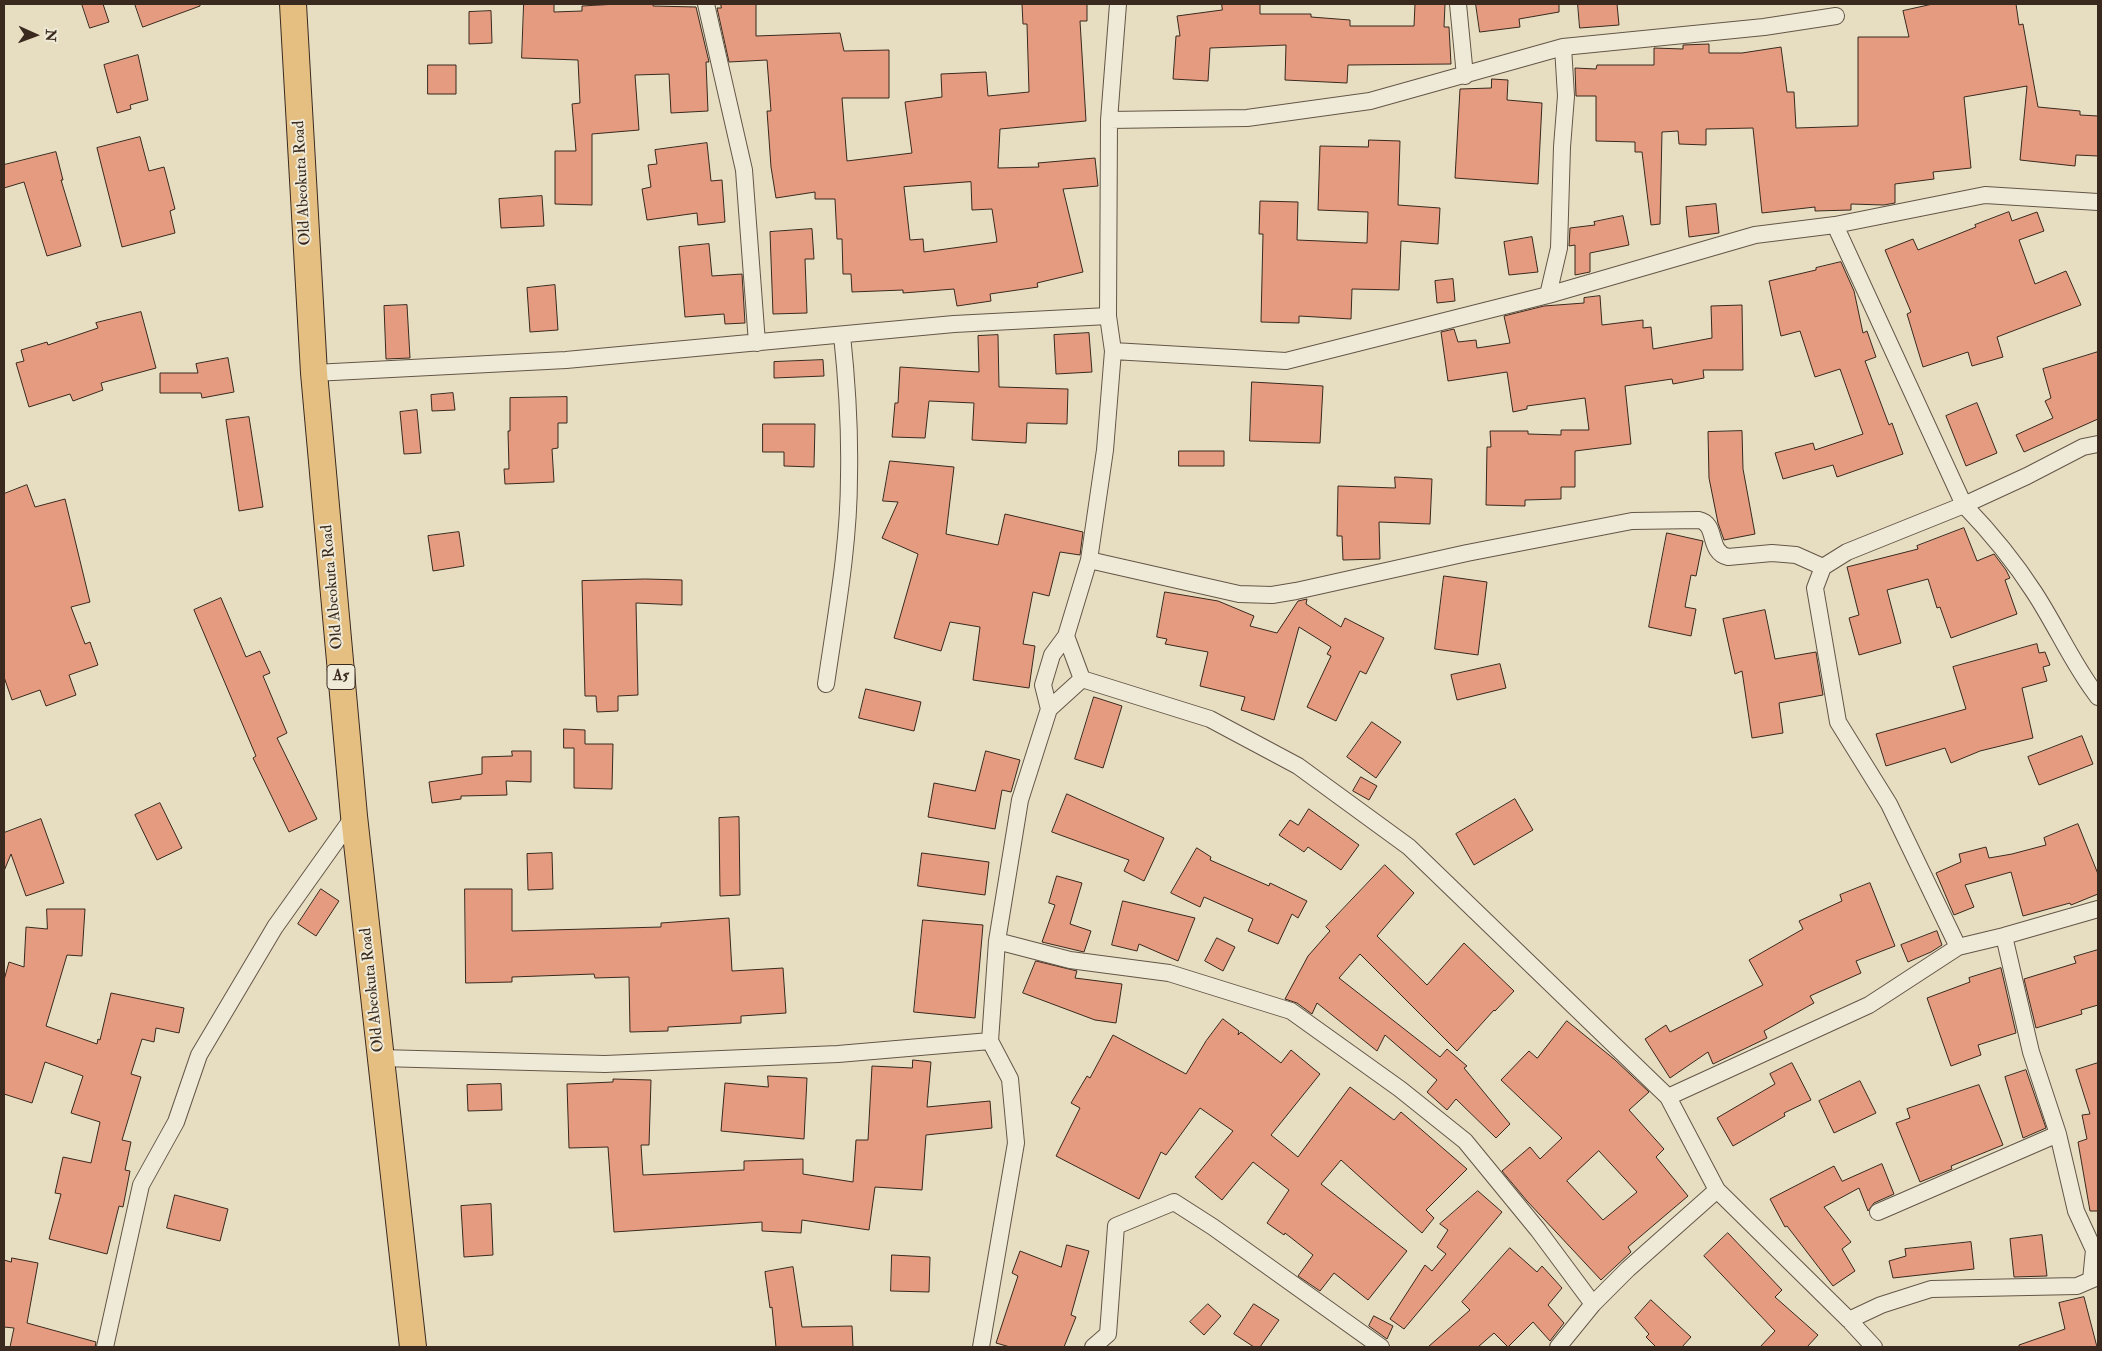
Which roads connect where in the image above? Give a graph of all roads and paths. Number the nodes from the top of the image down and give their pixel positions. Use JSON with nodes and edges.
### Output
{"nodes":[{"id":1,"x":293,"y":4,"type":"edge"},
{"id":2,"x":706,"y":4,"type":"edge"},
{"id":3,"x":1118,"y":4,"type":"edge"},
{"id":4,"x":1458,"y":4,"type":"edge"},
{"id":5,"x":1836,"y":16,"type":"dead end"},
{"id":6,"x":1564,"y":47,"type":"junction"},
{"id":7,"x":1465,"y":76,"type":"junction"},
{"id":8,"x":1109,"y":120,"type":"junction"},
{"id":9,"x":2098,"y":202,"type":"edge"},
{"id":10,"x":1836,"y":225,"type":"junction"},
{"id":11,"x":1548,"y":295,"type":"junction"},
{"id":12,"x":1108,"y":316,"type":"junction"},
{"id":13,"x":842,"y":335,"type":"junction"},
{"id":14,"x":757,"y":343,"type":"junction"},
{"id":15,"x":1113,"y":351,"type":"junction"},
{"id":16,"x":314,"y":373,"type":"junction"},
{"id":17,"x":2098,"y":444,"type":"edge"},
{"id":18,"x":1964,"y":505,"type":"junction"},
{"id":19,"x":1090,"y":560,"type":"junction"},
{"id":20,"x":1823,"y":568,"type":"junction"},
{"id":21,"x":1066,"y":636,"type":"junction"},
{"id":22,"x":1082,"y":679,"type":"junction"},
{"id":23,"x":826,"y":684,"type":"dead end"},
{"id":24,"x":2098,"y":698,"type":"edge"},
{"id":25,"x":1049,"y":709,"type":"junction"},
{"id":26,"x":354,"y":816,"type":"junction"},
{"id":27,"x":2098,"y":909,"type":"edge"},
{"id":28,"x":2004,"y":936,"type":"junction"},
{"id":29,"x":997,"y":941,"type":"junction"},
{"id":30,"x":1958,"y":947,"type":"junction"},
{"id":31,"x":990,"y":1041,"type":"junction"},
{"id":32,"x":380,"y":1058,"type":"junction"},
{"id":33,"x":1668,"y":1097,"type":"junction"},
{"id":34,"x":2058,"y":1134,"type":"junction"},
{"id":35,"x":1717,"y":1190,"type":"junction"},
{"id":36,"x":1878,"y":1212,"type":"dead end"},
{"id":37,"x":2094,"y":1278,"type":"edge"},
{"id":38,"x":1594,"y":1304,"type":"junction"},
{"id":39,"x":1849,"y":1320,"type":"junction"},
{"id":40,"x":106,"y":1347,"type":"edge"},
{"id":41,"x":414,"y":1347,"type":"edge"},
{"id":42,"x":981,"y":1347,"type":"edge"},
{"id":43,"x":1092,"y":1347,"type":"edge"},
{"id":44,"x":1381,"y":1347,"type":"edge"},
{"id":45,"x":1558,"y":1347,"type":"edge"},
{"id":46,"x":1874,"y":1347,"type":"edge"}],
"edges":[{"from":1,"to":16,"type":"highway","name":"Old Abeokuta Road","number":"A5"},
{"from":2,"to":14,"type":"street"},
{"from":3,"to":8,"type":"street"},
{"from":4,"to":7,"type":"street"},
{"from":5,"to":6,"type":"street"},
{"from":6,"to":7,"type":"street"},
{"from":6,"to":11,"type":"street"},
{"from":7,"to":8,"type":"street"},
{"from":8,"to":12,"type":"street"},
{"from":9,"to":10,"type":"street"},
{"from":10,"to":11,"type":"street"},
{"from":10,"to":18,"type":"street"},
{"from":11,"to":15,"type":"street"},
{"from":12,"to":13,"type":"street"},
{"from":12,"to":15,"type":"street"},
{"from":13,"to":14,"type":"street"},
{"from":13,"to":23,"type":"street"},
{"from":14,"to":16,"type":"street"},
{"from":15,"to":19,"type":"street"},
{"from":16,"to":26,"type":"highway","name":"Old Abeokuta Road","number":"A5"},
{"from":17,"to":18,"type":"street"},
{"from":18,"to":20,"type":"street"},
{"from":18,"to":24,"type":"street"},
{"from":19,"to":20,"type":"street"},
{"from":19,"to":21,"type":"street"},
{"from":20,"to":30,"type":"street"},
{"from":21,"to":22,"type":"street"},
{"from":21,"to":25,"type":"street"},
{"from":22,"to":25,"type":"street"},
{"from":22,"to":33,"type":"street"},
{"from":25,"to":29,"type":"street"},
{"from":26,"to":32,"type":"highway","name":"Old Abeokuta Road","number":"A5"},
{"from":26,"to":40,"type":"street"},
{"from":27,"to":28,"type":"street"},
{"from":28,"to":30,"type":"street"},
{"from":28,"to":34,"type":"street"},
{"from":29,"to":31,"type":"street"},
{"from":29,"to":38,"type":"street"},
{"from":30,"to":33,"type":"street"},
{"from":31,"to":32,"type":"street"},
{"from":31,"to":42,"type":"street"},
{"from":32,"to":41,"type":"highway","name":"Old Abeokuta Road","number":"A5"},
{"from":33,"to":35,"type":"street"},
{"from":34,"to":36,"type":"street"},
{"from":34,"to":37,"type":"street"},
{"from":35,"to":38,"type":"street"},
{"from":35,"to":39,"type":"street"},
{"from":37,"to":39,"type":"street"},
{"from":38,"to":45,"type":"street"},
{"from":39,"to":46,"type":"street"},
{"from":43,"to":44,"type":"street"}]}
